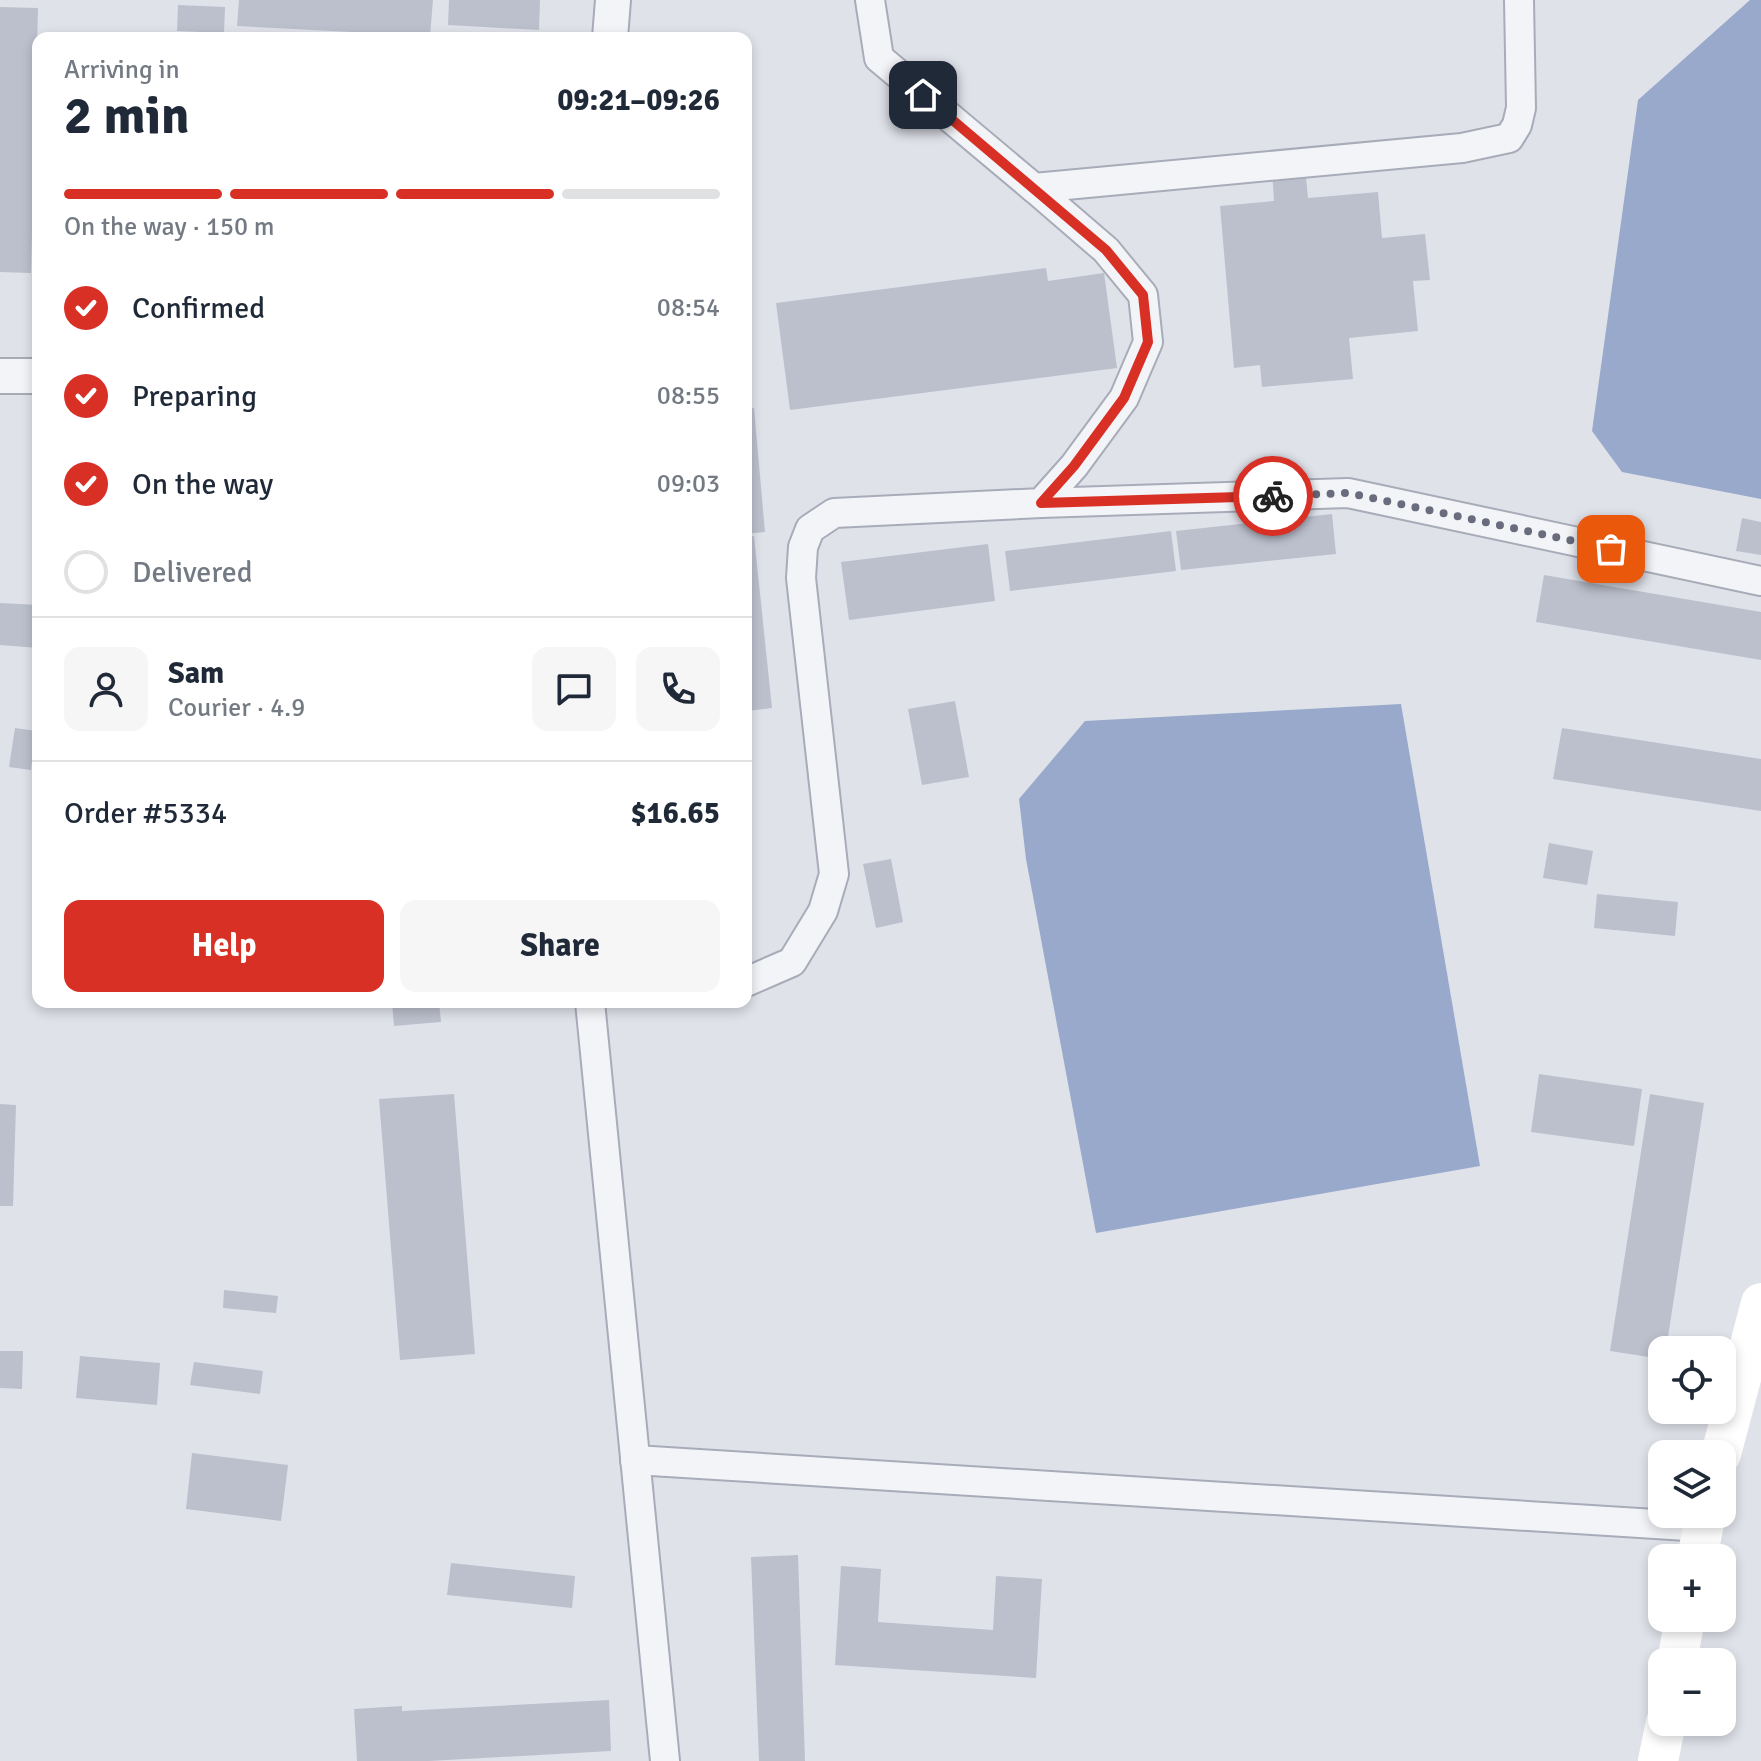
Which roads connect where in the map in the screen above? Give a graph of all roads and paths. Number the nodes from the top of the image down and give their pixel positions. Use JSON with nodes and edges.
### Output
{"nodes":[{"id":1,"x":613,"y":0,"type":"edge"},
{"id":2,"x":870,"y":0,"type":"edge"},
{"id":3,"x":1519,"y":0,"type":"edge"},
{"id":4,"x":610,"y":32,"type":"edge"},
{"id":5,"x":1034,"y":188,"type":"junction"},
{"id":6,"x":0,"y":376,"type":"edge"},
{"id":7,"x":32,"y":376,"type":"edge"},
{"id":8,"x":1041,"y":503,"type":"junction"},
{"id":9,"x":1761,"y":581,"type":"edge"},
{"id":10,"x":752,"y":979,"type":"edge"},
{"id":11,"x":591,"y":1008,"type":"edge"},
{"id":12,"x":1761,"y":1303,"type":"edge"},
{"id":13,"x":1725,"y":1440,"type":"edge"},
{"id":14,"x":635,"y":1460,"type":"junction"},
{"id":15,"x":1702,"y":1533,"type":"edge"},
{"id":16,"x":1663,"y":1736,"type":"edge"},
{"id":17,"x":665,"y":1761,"type":"edge"},
{"id":18,"x":1658,"y":1761,"type":"edge"}],
"edges":[{"from":1,"to":4,"type":"street"},
{"from":2,"to":5,"type":"street"},
{"from":3,"to":5,"type":"street"},
{"from":5,"to":8,"type":"street"},
{"from":6,"to":7,"type":"street"},
{"from":8,"to":9,"type":"street"},
{"from":8,"to":10,"type":"street"},
{"from":11,"to":14,"type":"street"},
{"from":12,"to":13,"type":"main road"},
{"from":14,"to":15,"type":"street"},
{"from":14,"to":17,"type":"street"},
{"from":16,"to":18,"type":"main road"}]}
